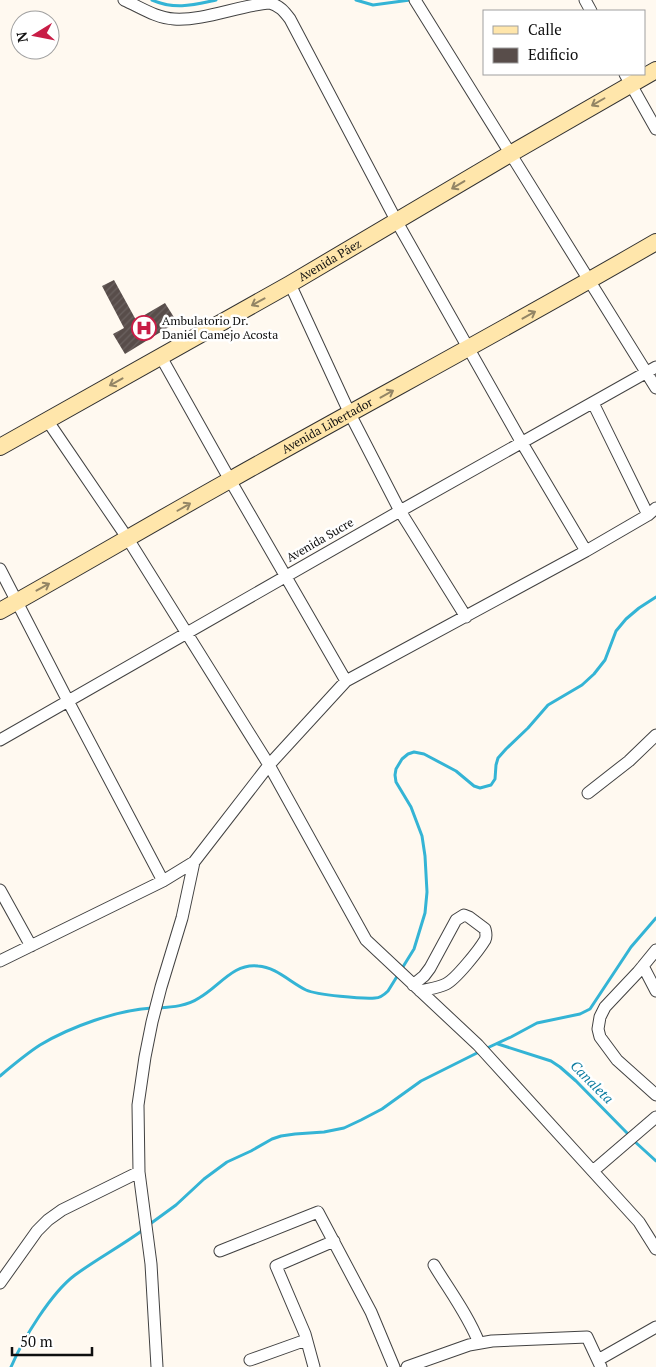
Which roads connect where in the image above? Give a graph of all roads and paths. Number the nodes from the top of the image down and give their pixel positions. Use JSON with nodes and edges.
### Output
{"nodes":[{"id":1,"x":126,"y":0,"type":"edge"},
{"id":2,"x":417,"y":2,"type":"edge"},
{"id":3,"x":640,"y":75,"type":"edge"},
{"id":4,"x":627,"y":79,"type":"edge"},
{"id":5,"x":656,"y":129,"type":"edge"},
{"id":6,"x":510,"y":154,"type":"junction"},
{"id":7,"x":397,"y":222,"type":"junction"},
{"id":8,"x":656,"y":242,"type":"edge"},
{"id":9,"x":589,"y":281,"type":"junction"},
{"id":10,"x":290,"y":284,"type":"junction"},
{"id":11,"x":469,"y":348,"type":"junction"},
{"id":12,"x":161,"y":357,"type":"junction"},
{"id":13,"x":651,"y":370,"type":"edge"},
{"id":14,"x":656,"y":388,"type":"edge"},
{"id":15,"x":593,"y":403,"type":"junction"},
{"id":16,"x":350,"y":414,"type":"junction"},
{"id":17,"x":47,"y":420,"type":"junction"},
{"id":18,"x":522,"y":443,"type":"junction"},
{"id":19,"x":0,"y":447,"type":"edge"},
{"id":20,"x":230,"y":480,"type":"junction"},
{"id":21,"x":400,"y":511,"type":"junction"},
{"id":22,"x":652,"y":512,"type":"edge"},
{"id":23,"x":128,"y":539,"type":"junction"},
{"id":24,"x":586,"y":551,"type":"junction"},
{"id":25,"x":0,"y":569,"type":"edge"},
{"id":26,"x":286,"y":576,"type":"junction"},
{"id":27,"x":17,"y":601,"type":"junction"},
{"id":28,"x":0,"y":611,"type":"edge"},
{"id":29,"x":466,"y":617,"type":"junction"},
{"id":30,"x":187,"y":633,"type":"junction"},
{"id":31,"x":346,"y":681,"type":"junction"},
{"id":32,"x":68,"y":701,"type":"junction"},
{"id":33,"x":656,"y":735,"type":"edge"},
{"id":34,"x":0,"y":740,"type":"edge"},
{"id":35,"x":269,"y":765,"type":"junction"},
{"id":36,"x":588,"y":793,"type":"dead end"},
{"id":37,"x":194,"y":862,"type":"junction"},
{"id":38,"x":163,"y":881,"type":"junction"},
{"id":39,"x":0,"y":890,"type":"edge"},
{"id":40,"x":31,"y":946,"type":"junction"},
{"id":41,"x":656,"y":950,"type":"edge"},
{"id":42,"x":0,"y":961,"type":"edge"},
{"id":43,"x":643,"y":966,"type":"junction"},
{"id":44,"x":416,"y":988,"type":"junction"},
{"id":45,"x":656,"y":991,"type":"edge"},
{"id":46,"x":656,"y":1095,"type":"edge"},
{"id":47,"x":656,"y":1117,"type":"edge"},
{"id":48,"x":593,"y":1171,"type":"junction"},
{"id":49,"x":139,"y":1172,"type":"junction"},
{"id":50,"x":334,"y":1242,"type":"junction"},
{"id":51,"x":656,"y":1249,"type":"edge"},
{"id":52,"x":220,"y":1251,"type":"dead end"},
{"id":53,"x":434,"y":1265,"type":"dead end"},
{"id":54,"x":0,"y":1283,"type":"edge"},
{"id":55,"x":656,"y":1327,"type":"edge"},
{"id":56,"x":306,"y":1340,"type":"junction"},
{"id":57,"x":479,"y":1343,"type":"junction"},
{"id":58,"x":250,"y":1360,"type":"dead end"},
{"id":59,"x":600,"y":1363,"type":"edge"},
{"id":60,"x":157,"y":1367,"type":"edge"},
{"id":61,"x":314,"y":1367,"type":"edge"},
{"id":62,"x":394,"y":1367,"type":"edge"},
{"id":63,"x":407,"y":1367,"type":"edge"}],
"edges":[{"from":1,"to":7,"type":"street"},
{"from":2,"to":6,"type":"street"},
{"from":3,"to":4,"type":"main road","name":"Avenida Páez"},
{"from":4,"to":5,"type":"street"},
{"from":4,"to":6,"type":"main road","name":"Avenida Páez","one_way":true},
{"from":6,"to":7,"type":"main road","name":"Avenida Páez","one_way":true},
{"from":6,"to":9,"type":"street"},
{"from":7,"to":10,"type":"main road","name":"Avenida Páez"},
{"from":7,"to":11,"type":"street"},
{"from":8,"to":9,"type":"main road","name":"Avenida Libertador"},
{"from":11,"to":9,"type":"main road","name":"Avenida Libertador","one_way":true},
{"from":9,"to":13,"type":"street"},
{"from":10,"to":12,"type":"main road","name":"Avenida Páez","one_way":true},
{"from":10,"to":16,"type":"street"},
{"from":16,"to":11,"type":"main road","name":"Avenida Libertador","one_way":true},
{"from":11,"to":18,"type":"street"},
{"from":12,"to":17,"type":"main road","name":"Avenida Páez","one_way":true},
{"from":12,"to":20,"type":"street"},
{"from":13,"to":14,"type":"street"},
{"from":13,"to":15,"type":"street","name":"Avenida Sucre"},
{"from":15,"to":18,"type":"street","name":"Avenida Sucre"},
{"from":15,"to":22,"type":"street"},
{"from":16,"to":20,"type":"main road","name":"Avenida Libertador"},
{"from":16,"to":21,"type":"street"},
{"from":17,"to":19,"type":"main road","name":"Avenida Páez"},
{"from":17,"to":23,"type":"street"},
{"from":18,"to":21,"type":"street","name":"Avenida Sucre"},
{"from":18,"to":24,"type":"street"},
{"from":23,"to":20,"type":"main road","name":"Avenida Libertador","one_way":true},
{"from":20,"to":26,"type":"street"},
{"from":21,"to":26,"type":"street","name":"Avenida Sucre"},
{"from":21,"to":29,"type":"street"},
{"from":22,"to":24,"type":"street"},
{"from":27,"to":23,"type":"main road","name":"Avenida Libertador","one_way":true},
{"from":23,"to":30,"type":"street"},
{"from":24,"to":29,"type":"street"},
{"from":25,"to":27,"type":"street"},
{"from":26,"to":30,"type":"street","name":"Avenida Sucre"},
{"from":26,"to":31,"type":"street"},
{"from":27,"to":28,"type":"main road","name":"Avenida Libertador"},
{"from":27,"to":32,"type":"street"},
{"from":29,"to":31,"type":"street"},
{"from":30,"to":32,"type":"street","name":"Avenida Sucre"},
{"from":30,"to":35,"type":"street"},
{"from":31,"to":35,"type":"street"},
{"from":32,"to":34,"type":"street","name":"Avenida Sucre"},
{"from":32,"to":38,"type":"street"},
{"from":33,"to":36,"type":"street"},
{"from":35,"to":37,"type":"street"},
{"from":35,"to":44,"type":"street"},
{"from":37,"to":38,"type":"street"},
{"from":37,"to":49,"type":"street"},
{"from":38,"to":40,"type":"street"},
{"from":39,"to":40,"type":"street"},
{"from":40,"to":42,"type":"street"},
{"from":41,"to":43,"type":"street"},
{"from":43,"to":45,"type":"street"},
{"from":43,"to":46,"type":"street"},
{"from":44,"to":44,"type":"street"},
{"from":44,"to":48,"type":"street"},
{"from":47,"to":48,"type":"street"},
{"from":48,"to":51,"type":"street"},
{"from":49,"to":54,"type":"street"},
{"from":49,"to":60,"type":"street"},
{"from":50,"to":52,"type":"street"},
{"from":50,"to":56,"type":"street"},
{"from":50,"to":62,"type":"street"},
{"from":53,"to":57,"type":"street"},
{"from":55,"to":59,"type":"street"},
{"from":56,"to":58,"type":"street"},
{"from":56,"to":61,"type":"street"},
{"from":57,"to":59,"type":"street"},
{"from":57,"to":63,"type":"street"}]}
